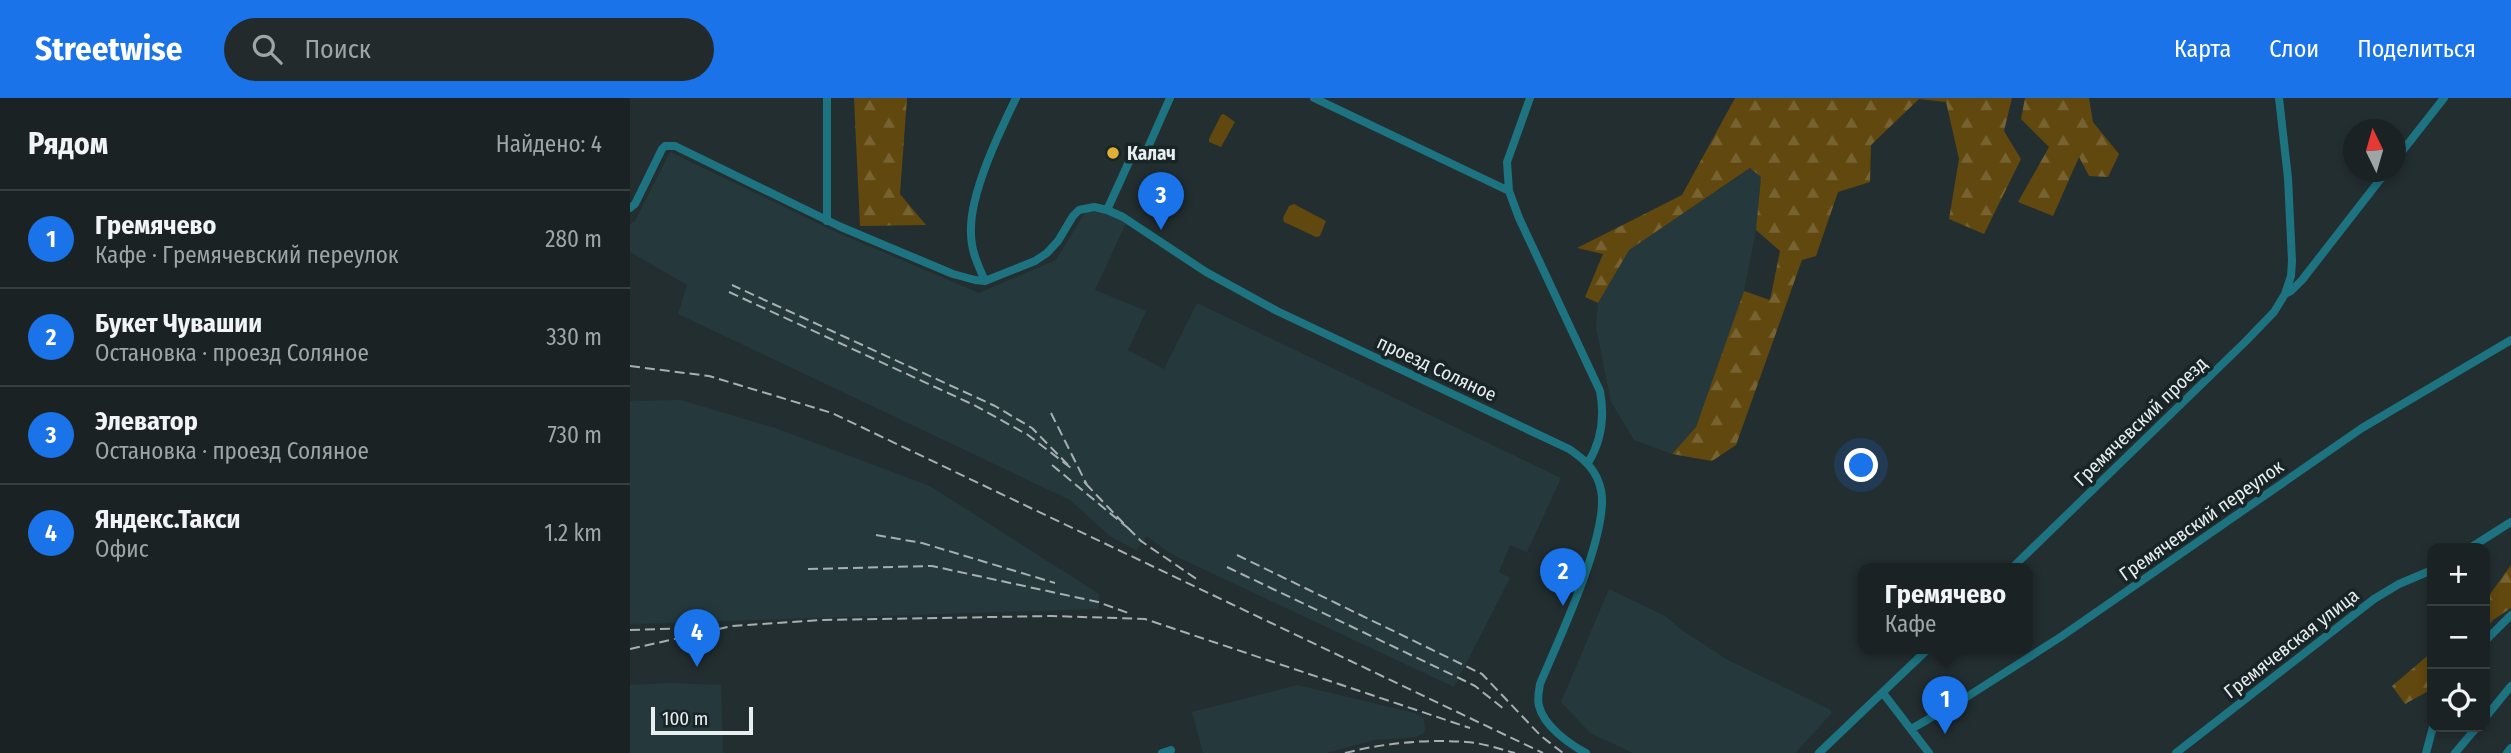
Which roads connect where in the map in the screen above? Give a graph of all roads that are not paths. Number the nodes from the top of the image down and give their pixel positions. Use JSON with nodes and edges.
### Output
{"nodes":[{"id":1,"x":827,"y":98,"type":"edge"},
{"id":2,"x":1016,"y":98,"type":"edge"},
{"id":3,"x":1170,"y":98,"type":"edge"},
{"id":4,"x":1314,"y":98,"type":"edge"},
{"id":5,"x":1530,"y":98,"type":"edge"},
{"id":6,"x":2279,"y":98,"type":"edge"},
{"id":7,"x":2444,"y":98,"type":"edge"},
{"id":8,"x":2406,"y":146,"type":"edge"},
{"id":9,"x":2378,"y":182,"type":"edge"},
{"id":10,"x":1509,"y":191,"type":"junction"},
{"id":11,"x":630,"y":208,"type":"edge"},
{"id":12,"x":1107,"y":210,"type":"junction"},
{"id":13,"x":827,"y":221,"type":"junction"},
{"id":14,"x":985,"y":281,"type":"junction"},
{"id":15,"x":2285,"y":293,"type":"junction"},
{"id":16,"x":2511,"y":340,"type":"edge"},
{"id":17,"x":1588,"y":463,"type":"junction"},
{"id":18,"x":2511,"y":522,"type":"edge"},
{"id":19,"x":2478,"y":543,"type":"edge"},
{"id":20,"x":2017,"y":563,"type":"edge"},
{"id":21,"x":2427,"y":572,"type":"edge"},
{"id":22,"x":2511,"y":615,"type":"edge"},
{"id":23,"x":2490,"y":636,"type":"edge"},
{"id":24,"x":1923,"y":654,"type":"edge"},
{"id":25,"x":2511,"y":686,"type":"edge"},
{"id":26,"x":1883,"y":693,"type":"junction"},
{"id":27,"x":2490,"y":712,"type":"edge"},
{"id":28,"x":1911,"y":729,"type":"junction"},
{"id":29,"x":2432,"y":732,"type":"edge"},
{"id":30,"x":2473,"y":732,"type":"edge"},
{"id":31,"x":2511,"y":748,"type":"edge"},
{"id":32,"x":1171,"y":750,"type":"dead end"},
{"id":33,"x":1161,"y":753,"type":"edge"},
{"id":34,"x":1586,"y":753,"type":"edge"},
{"id":35,"x":1819,"y":753,"type":"edge"},
{"id":36,"x":1930,"y":753,"type":"edge"},
{"id":37,"x":2176,"y":753,"type":"edge"},
{"id":38,"x":2426,"y":753,"type":"edge"},
{"id":39,"x":2455,"y":753,"type":"edge"},
{"id":40,"x":2507,"y":753,"type":"edge"}],
"edges":[{"from":1,"to":13,"type":"street"},
{"from":2,"to":14,"type":"street"},
{"from":3,"to":12,"type":"street"},
{"from":4,"to":10,"type":"street"},
{"from":5,"to":10,"type":"street"},
{"from":6,"to":15,"type":"street"},
{"from":7,"to":8,"type":"street"},
{"from":9,"to":15,"type":"street"},
{"from":10,"to":17,"type":"street"},
{"from":11,"to":13,"type":"street"},
{"from":12,"to":14,"type":"street"},
{"from":12,"to":17,"type":"street","name":"проезд Соляное"},
{"from":13,"to":14,"type":"street"},
{"from":15,"to":20,"type":"street","name":"Гремячевский проезд"},
{"from":16,"to":28,"type":"street","name":"Гремячевский переулок"},
{"from":17,"to":34,"type":"street"},
{"from":18,"to":19,"type":"street"},
{"from":21,"to":37,"type":"street","name":"Гремячевская улица"},
{"from":22,"to":23,"type":"street"},
{"from":24,"to":26,"type":"street"},
{"from":25,"to":27,"type":"street"},
{"from":26,"to":28,"type":"street"},
{"from":26,"to":35,"type":"street"},
{"from":28,"to":36,"type":"street"},
{"from":29,"to":38,"type":"street"},
{"from":30,"to":39,"type":"street"},
{"from":31,"to":40,"type":"street"},
{"from":32,"to":33,"type":"street"}]}
